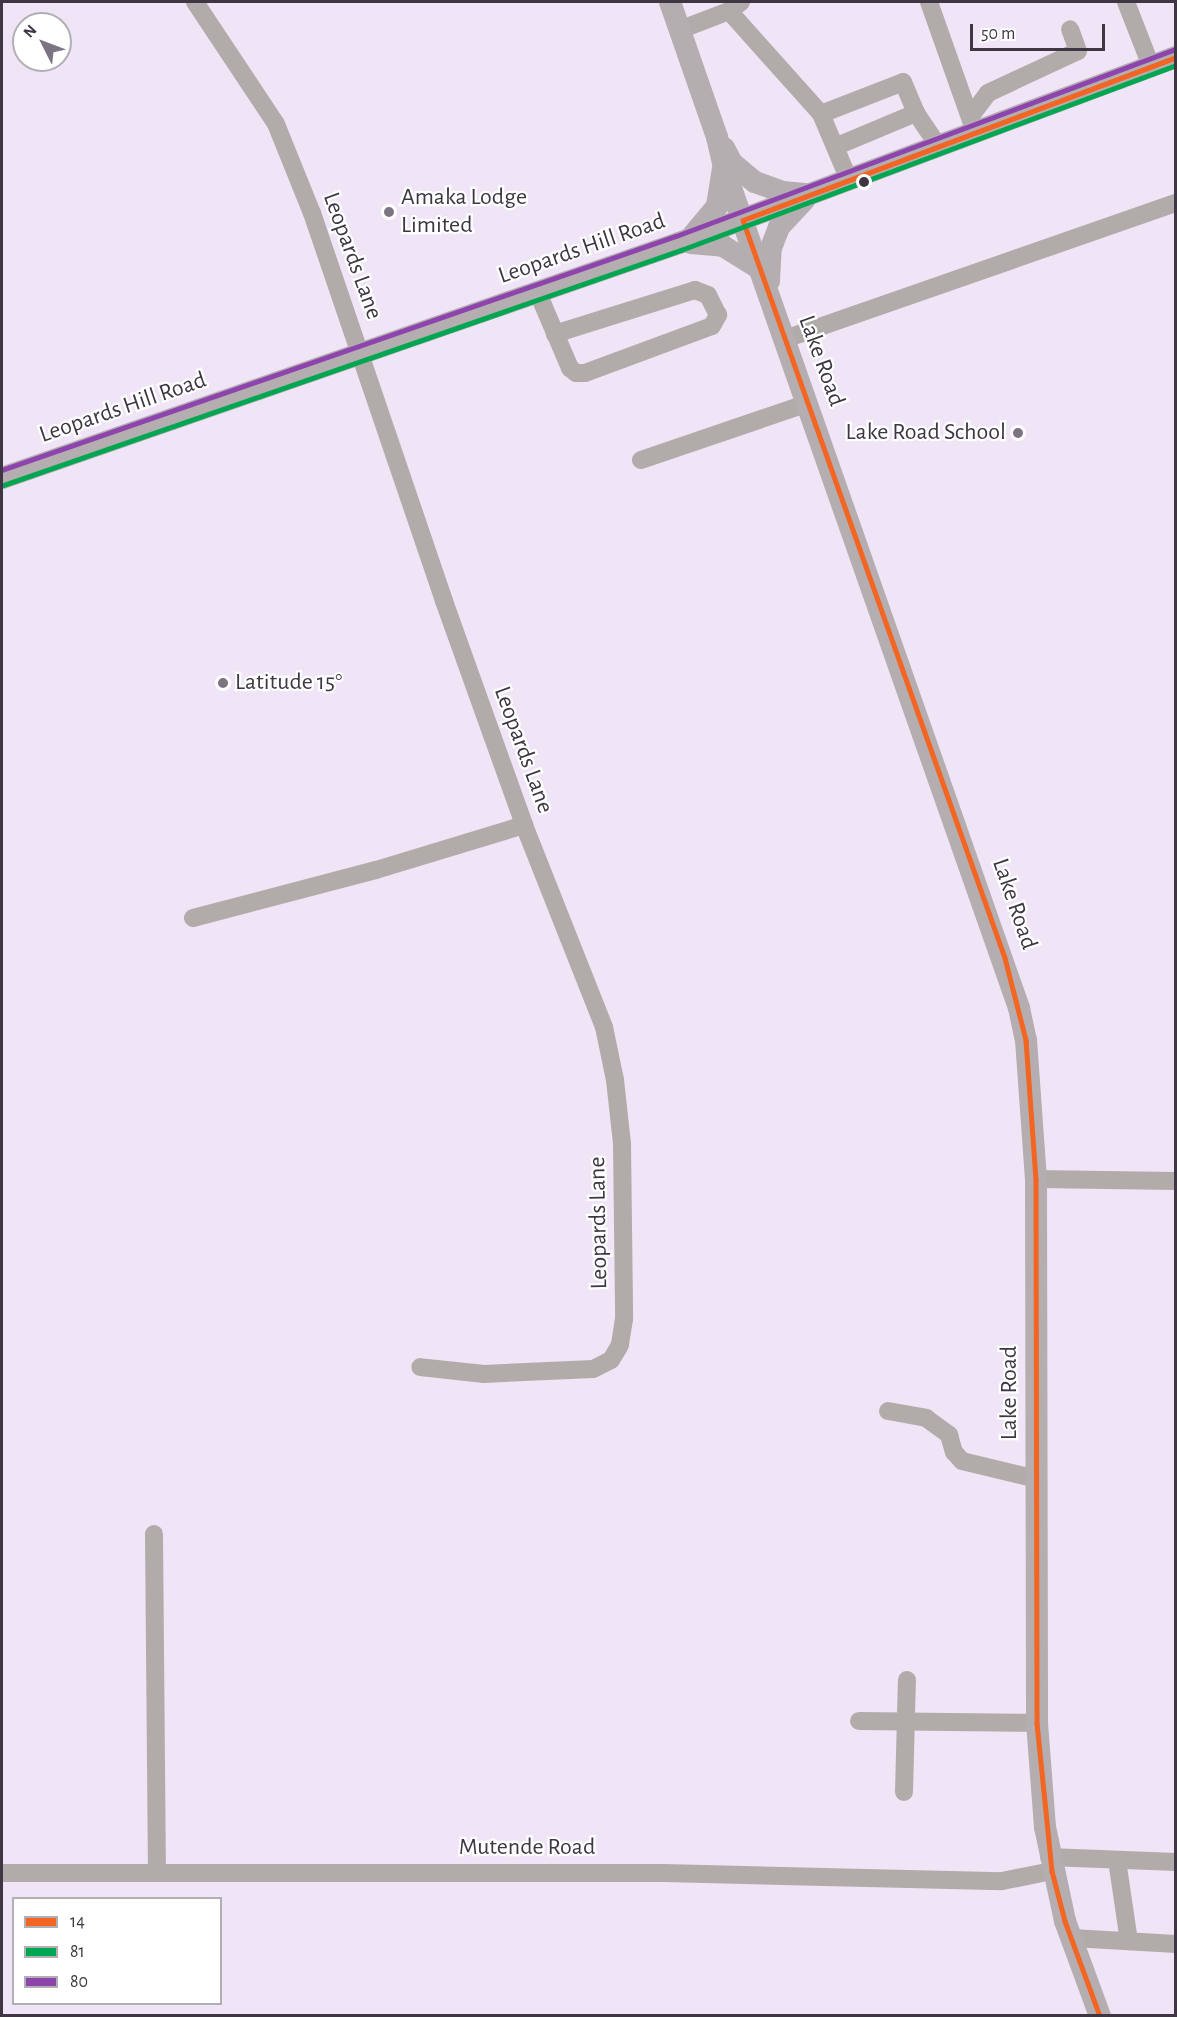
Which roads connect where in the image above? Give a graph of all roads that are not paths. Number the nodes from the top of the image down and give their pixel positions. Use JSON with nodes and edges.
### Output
{"nodes":[{"id":1,"x":195,"y":2,"type":"edge"},
{"id":2,"x":670,"y":2,"type":"edge"},
{"id":3,"x":929,"y":2,"type":"edge"},
{"id":4,"x":1126,"y":2,"type":"edge"},
{"id":5,"x":735,"y":6,"type":"edge"},
{"id":6,"x":682,"y":29,"type":"junction"},
{"id":7,"x":1070,"y":29,"type":"dead end"},
{"id":8,"x":1176,"y":57,"type":"edge"},
{"id":9,"x":1151,"y":66,"type":"junction"},
{"id":10,"x":916,"y":113,"type":"junction"},
{"id":11,"x":821,"y":114,"type":"junction"},
{"id":12,"x":973,"y":125,"type":"junction"},
{"id":13,"x":717,"y":137,"type":"junction"},
{"id":14,"x":837,"y":146,"type":"junction"},
{"id":15,"x":939,"y":147,"type":"junction"},
{"id":16,"x":724,"y":168,"type":"junction"},
{"id":17,"x":849,"y":180,"type":"junction"},
{"id":18,"x":810,"y":195,"type":"junction"},
{"id":19,"x":1176,"y":203,"type":"edge"},
{"id":20,"x":743,"y":220,"type":"junction"},
{"id":21,"x":679,"y":243,"type":"junction"},
{"id":22,"x":760,"y":269,"type":"junction"},
{"id":23,"x":538,"y":293,"type":"junction"},
{"id":24,"x":770,"y":295,"type":"junction"},
{"id":25,"x":555,"y":334,"type":"junction"},
{"id":26,"x":785,"y":339,"type":"junction"},
{"id":27,"x":362,"y":355,"type":"junction"},
{"id":28,"x":808,"y":403,"type":"junction"},
{"id":29,"x":641,"y":460,"type":"dead end"},
{"id":30,"x":2,"y":478,"type":"edge"},
{"id":31,"x":524,"y":825,"type":"junction"},
{"id":32,"x":193,"y":918,"type":"dead end"},
{"id":33,"x":1036,"y":1179,"type":"junction"},
{"id":34,"x":1176,"y":1181,"type":"edge"},
{"id":35,"x":420,"y":1367,"type":"dead end"},
{"id":36,"x":888,"y":1411,"type":"dead end"},
{"id":37,"x":1037,"y":1479,"type":"junction"},
{"id":38,"x":154,"y":1534,"type":"dead end"},
{"id":39,"x":907,"y":1680,"type":"dead end"},
{"id":40,"x":859,"y":1721,"type":"dead end"},
{"id":41,"x":906,"y":1722,"type":"junction"},
{"id":42,"x":1037,"y":1723,"type":"junction"},
{"id":43,"x":904,"y":1792,"type":"dead end"},
{"id":44,"x":1118,"y":1860,"type":"junction"},
{"id":45,"x":1176,"y":1862,"type":"edge"},
{"id":46,"x":1051,"y":1864,"type":"junction"},
{"id":47,"x":157,"y":1871,"type":"junction"},
{"id":48,"x":2,"y":1874,"type":"edge"},
{"id":49,"x":1072,"y":1938,"type":"junction"},
{"id":50,"x":1130,"y":1941,"type":"junction"},
{"id":51,"x":1176,"y":1944,"type":"edge"},
{"id":52,"x":1100,"y":2016,"type":"edge"}],
"edges":[{"from":1,"to":27,"type":"street","name":"Leopards Lane"},
{"from":2,"to":6,"type":"main road","name":"Lake Road"},
{"from":3,"to":12,"type":"street"},
{"from":4,"to":9,"type":"street"},
{"from":5,"to":6,"type":"street"},
{"from":5,"to":11,"type":"street"},
{"from":6,"to":13,"type":"main road","name":"Lake Road"},
{"from":7,"to":12,"type":"street"},
{"from":8,"to":9,"type":"main road","name":"Leopards Hill Road"},
{"from":9,"to":12,"type":"main road","name":"Leopards Hill Road"},
{"from":10,"to":11,"type":"street"},
{"from":10,"to":14,"type":"street"},
{"from":10,"to":15,"type":"street"},
{"from":11,"to":14,"type":"street"},
{"from":12,"to":15,"type":"main road","name":"Leopards Hill Road"},
{"from":13,"to":16,"type":"main road","name":"Lake Road"},
{"from":13,"to":18,"type":"main road"},
{"from":14,"to":17,"type":"street"},
{"from":15,"to":17,"type":"main road","name":"Leopards Hill Road"},
{"from":16,"to":20,"type":"main road","name":"Lake Road"},
{"from":16,"to":21,"type":"main road"},
{"from":17,"to":18,"type":"main road","name":"Leopards Hill Road"},
{"from":18,"to":20,"type":"main road","name":"Leopards Hill Road"},
{"from":18,"to":24,"type":"main road"},
{"from":19,"to":26,"type":"street"},
{"from":20,"to":21,"type":"main road","name":"Leopards Hill Road"},
{"from":20,"to":22,"type":"main road","name":"Lake Road"},
{"from":21,"to":22,"type":"main road"},
{"from":21,"to":23,"type":"main road","name":"Leopards Hill Road"},
{"from":22,"to":24,"type":"main road","name":"Lake Road"},
{"from":23,"to":25,"type":"street"},
{"from":23,"to":27,"type":"main road","name":"Leopards Hill Road"},
{"from":24,"to":26,"type":"main road","name":"Lake Road"},
{"from":25,"to":25,"type":"street"},
{"from":26,"to":28,"type":"main road","name":"Lake Road"},
{"from":27,"to":30,"type":"main road","name":"Leopards Hill Road"},
{"from":27,"to":31,"type":"street","name":"Leopards Lane"},
{"from":28,"to":29,"type":"street"},
{"from":28,"to":33,"type":"main road","name":"Lake Road"},
{"from":31,"to":32,"type":"street"},
{"from":31,"to":35,"type":"street","name":"Leopards Lane"},
{"from":33,"to":34,"type":"street"},
{"from":33,"to":37,"type":"main road","name":"Lake Road"},
{"from":36,"to":37,"type":"street"},
{"from":37,"to":42,"type":"main road","name":"Lake Road"},
{"from":38,"to":47,"type":"street"},
{"from":39,"to":41,"type":"street"},
{"from":40,"to":41,"type":"street"},
{"from":41,"to":42,"type":"street"},
{"from":41,"to":43,"type":"street"},
{"from":42,"to":46,"type":"main road","name":"Lake Road"},
{"from":44,"to":45,"type":"street","name":"Mutende Road"},
{"from":44,"to":46,"type":"street","name":"Mutende Road"},
{"from":44,"to":50,"type":"street"},
{"from":46,"to":47,"type":"street","name":"Mutende Road"},
{"from":46,"to":49,"type":"main road","name":"Lake Road"},
{"from":47,"to":48,"type":"street","name":"Mutende Road"},
{"from":49,"to":50,"type":"street"},
{"from":49,"to":52,"type":"main road","name":"Lake Road"},
{"from":50,"to":51,"type":"street"}]}
